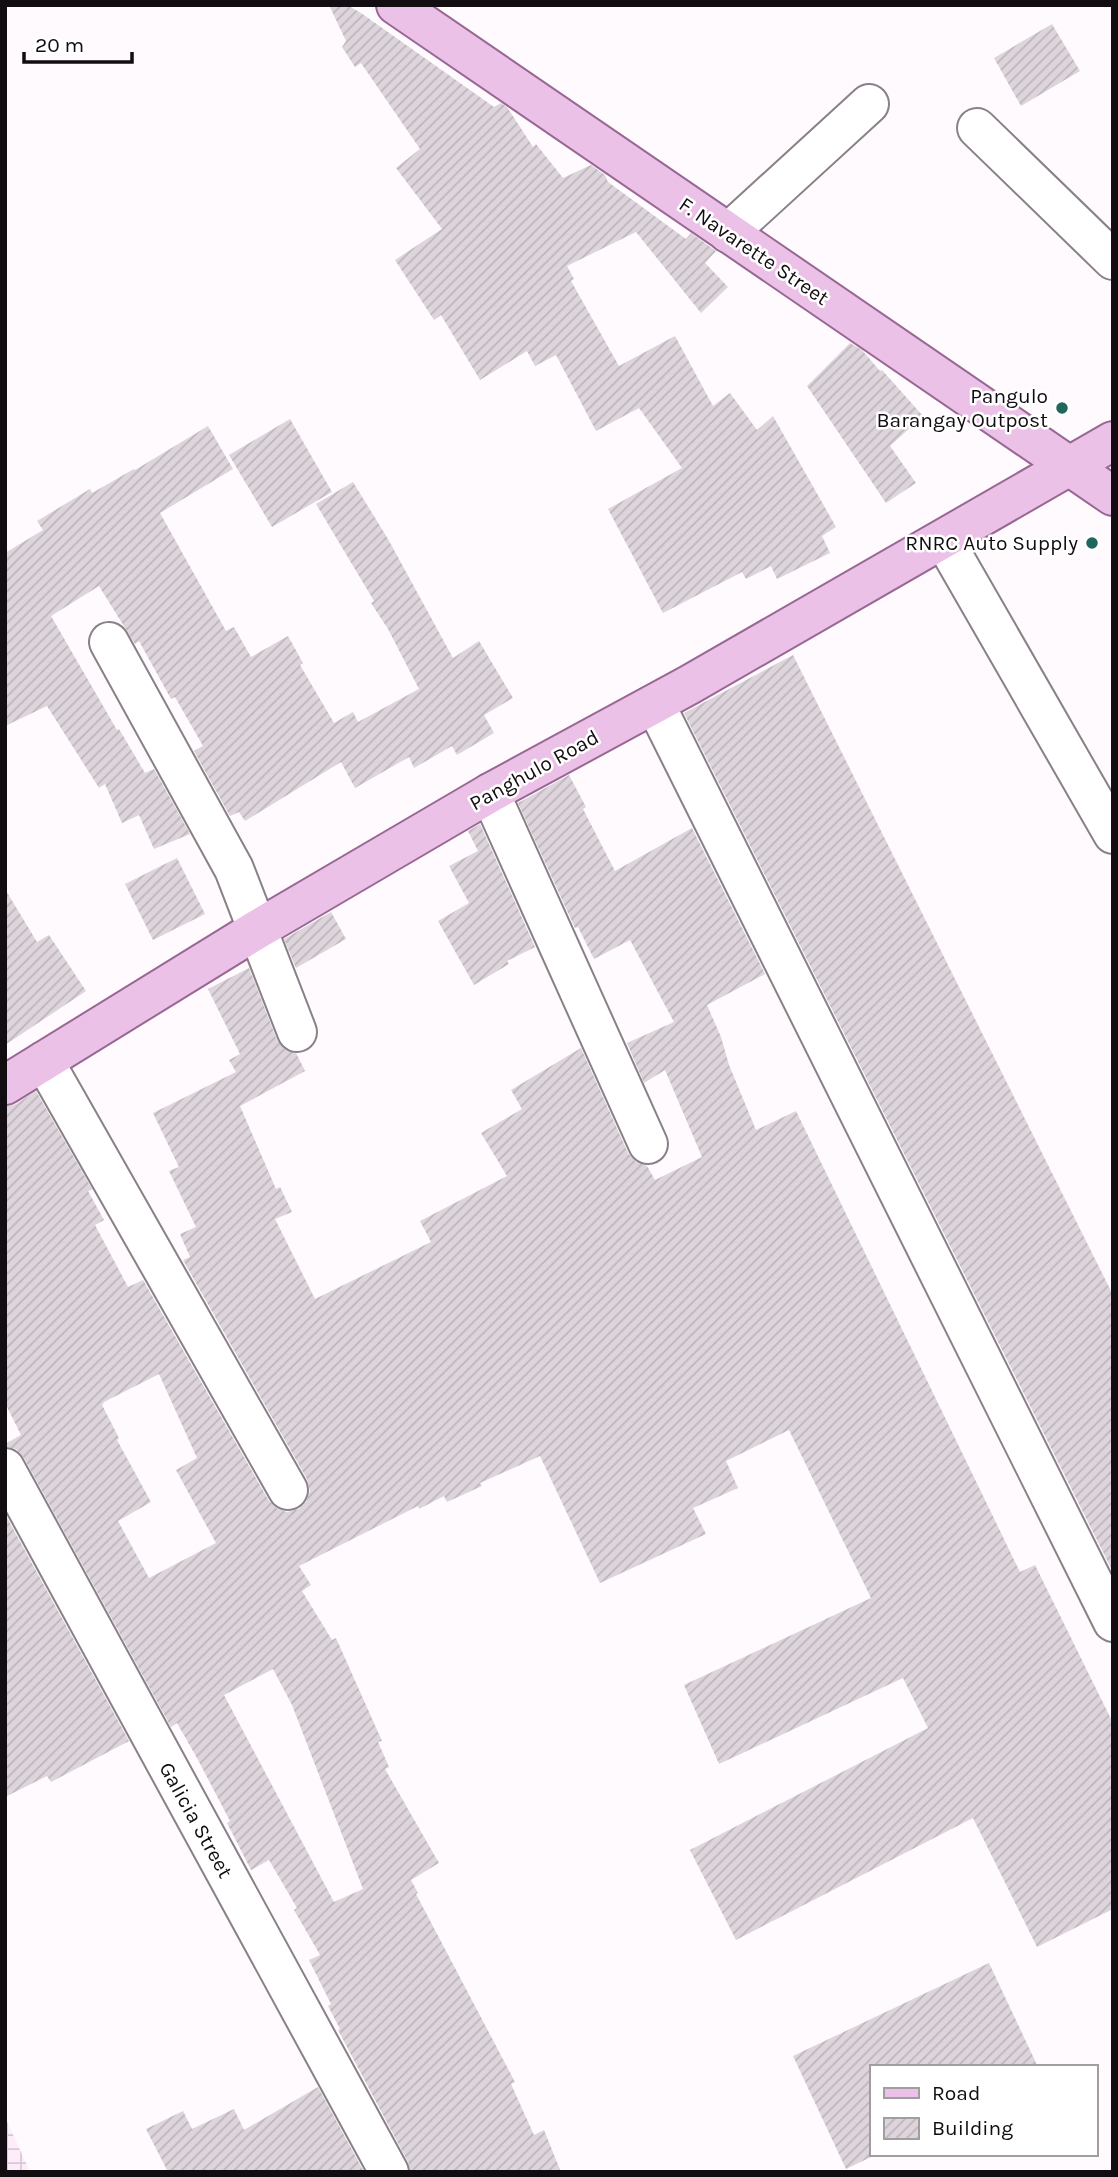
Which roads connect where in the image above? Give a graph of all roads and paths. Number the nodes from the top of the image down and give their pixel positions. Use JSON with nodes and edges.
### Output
{"nodes":[{"id":1,"x":396,"y":5,"type":"edge"},
{"id":2,"x":869,"y":104,"type":"dead end"},
{"id":3,"x":977,"y":128,"type":"dead end"},
{"id":4,"x":728,"y":233,"type":"junction"},
{"id":5,"x":1113,"y":260,"type":"edge"},
{"id":6,"x":1113,"y":441,"type":"edge"},
{"id":7,"x":1069,"y":466,"type":"junction"},
{"id":8,"x":1113,"y":496,"type":"edge"},
{"id":9,"x":944,"y":540,"type":"junction"},
{"id":10,"x":109,"y":642,"type":"dead end"},
{"id":11,"x":655,"y":704,"type":"junction"},
{"id":12,"x":490,"y":793,"type":"junction"},
{"id":13,"x":1113,"y":834,"type":"edge"},
{"id":14,"x":258,"y":929,"type":"junction"},
{"id":15,"x":297,"y":1032,"type":"dead end"},
{"id":16,"x":44,"y":1061,"type":"junction"},
{"id":17,"x":5,"y":1085,"type":"edge"},
{"id":18,"x":648,"y":1144,"type":"dead end"},
{"id":19,"x":5,"y":1468,"type":"edge"},
{"id":20,"x":288,"y":1490,"type":"dead end"},
{"id":21,"x":1113,"y":1622,"type":"edge"},
{"id":22,"x":388,"y":2172,"type":"edge"}],
"edges":[{"from":1,"to":4,"type":"main road","name":"F. Navarette Street"},
{"from":2,"to":4,"type":"street"},
{"from":3,"to":5,"type":"street"},
{"from":4,"to":7,"type":"main road","name":"F. Navarette Street"},
{"from":6,"to":7,"type":"main road","name":"Panghulo Road"},
{"from":7,"to":8,"type":"main road","name":"F. Navarette Street"},
{"from":7,"to":9,"type":"main road","name":"Panghulo Road"},
{"from":9,"to":11,"type":"main road","name":"Panghulo Road"},
{"from":9,"to":13,"type":"street"},
{"from":10,"to":14,"type":"street"},
{"from":11,"to":12,"type":"main road","name":"Panghulo Road"},
{"from":11,"to":21,"type":"street"},
{"from":12,"to":14,"type":"main road","name":"Panghulo Road"},
{"from":12,"to":18,"type":"street"},
{"from":14,"to":15,"type":"street"},
{"from":14,"to":16,"type":"main road","name":"Panghulo Road"},
{"from":16,"to":17,"type":"main road","name":"Panghulo Road"},
{"from":16,"to":20,"type":"street"},
{"from":19,"to":22,"type":"street","name":"Galicia Street"}]}
